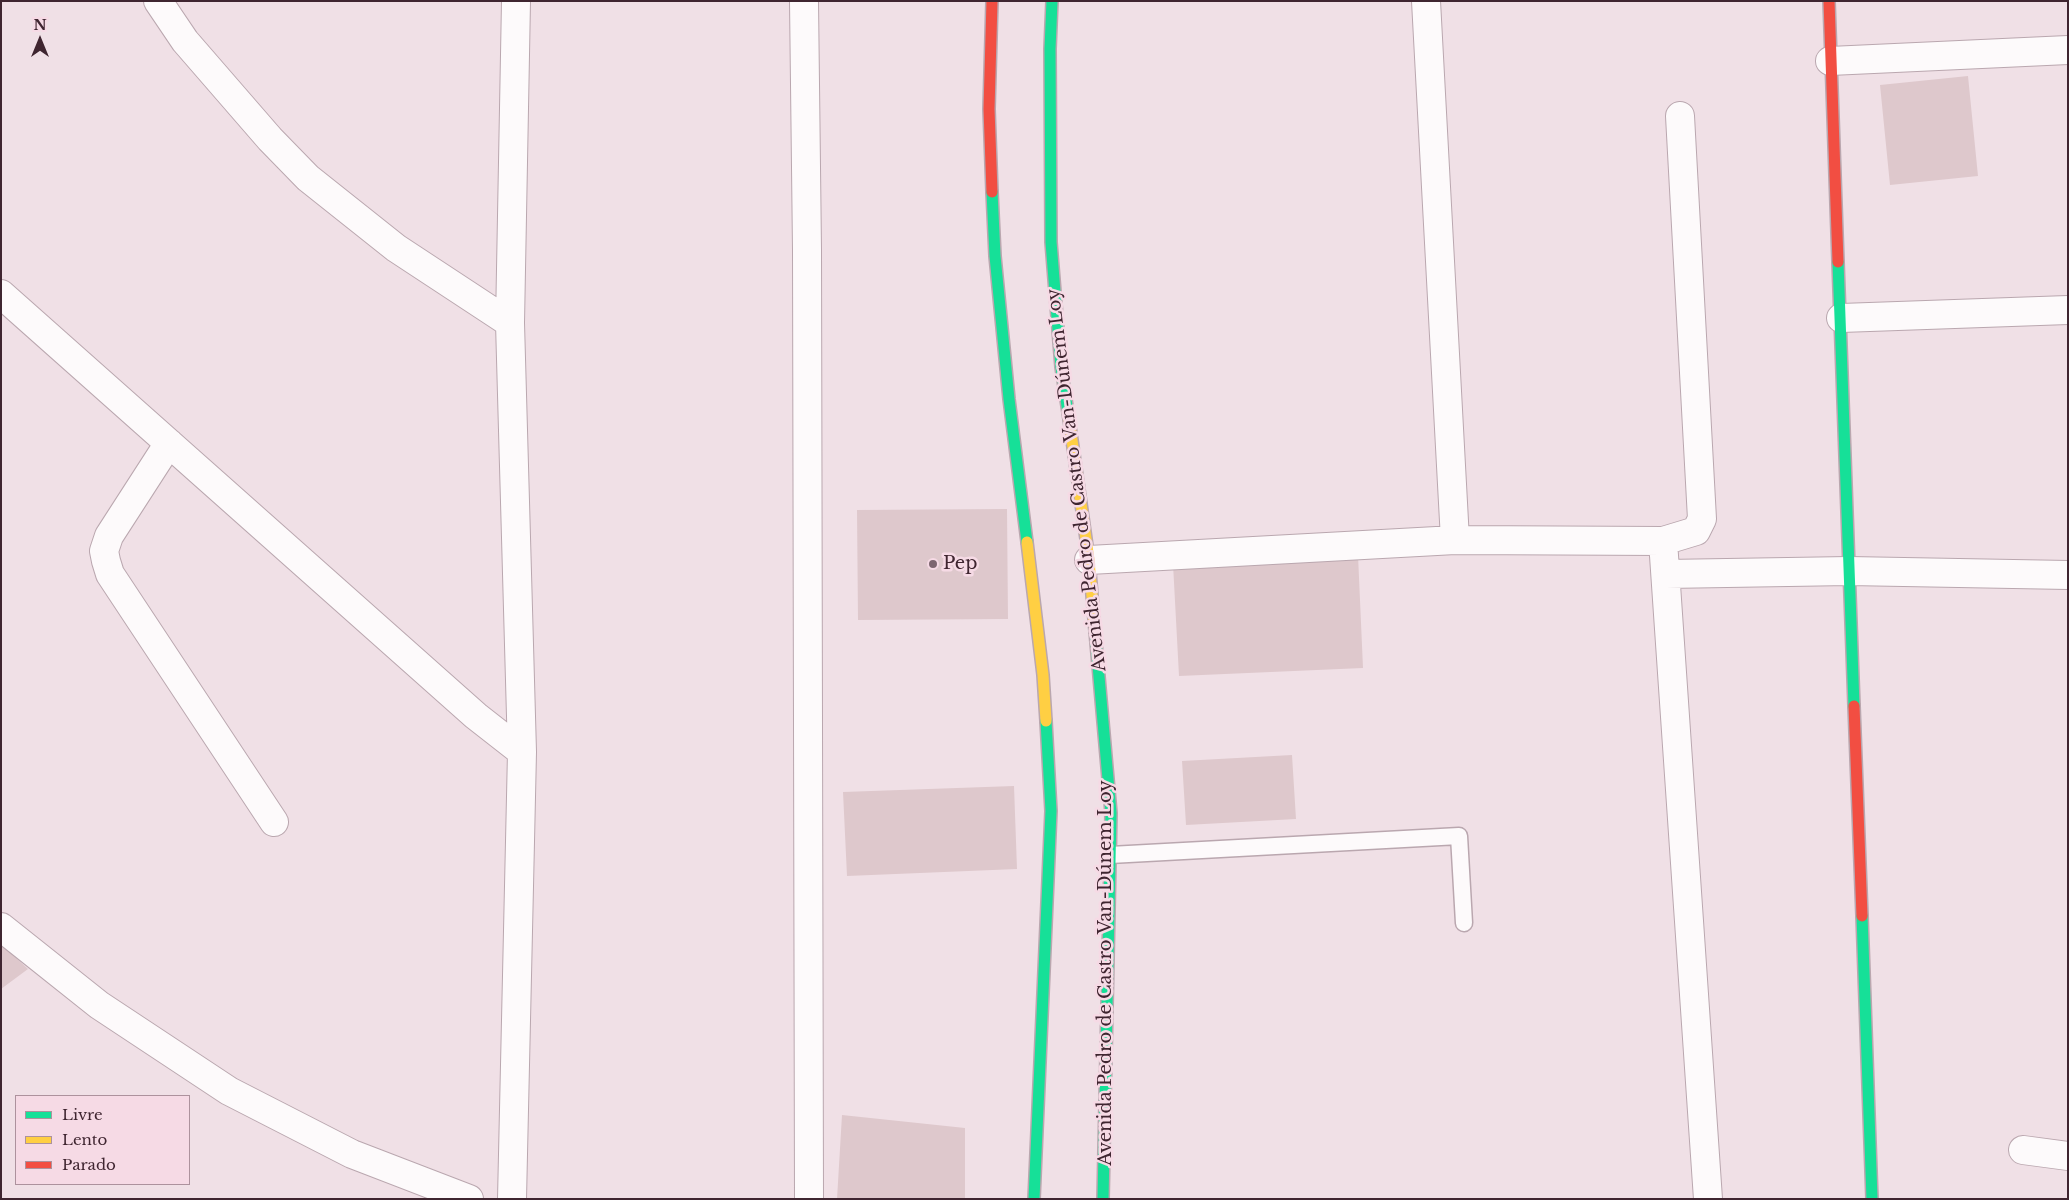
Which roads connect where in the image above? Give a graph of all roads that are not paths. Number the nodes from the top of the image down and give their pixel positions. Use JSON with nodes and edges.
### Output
{"nodes":[{"id":1,"x":158,"y":1,"type":"edge"},
{"id":2,"x":516,"y":1,"type":"edge"},
{"id":3,"x":804,"y":1,"type":"edge"},
{"id":4,"x":992,"y":1,"type":"edge"},
{"id":5,"x":1052,"y":1,"type":"edge"},
{"id":6,"x":1426,"y":1,"type":"edge"},
{"id":7,"x":1829,"y":1,"type":"edge"},
{"id":8,"x":2068,"y":50,"type":"edge"},
{"id":9,"x":1830,"y":61,"type":"junction"},
{"id":10,"x":1680,"y":116,"type":"dead end"},
{"id":11,"x":1,"y":294,"type":"edge"},
{"id":12,"x":2068,"y":310,"type":"edge"},
{"id":13,"x":1841,"y":318,"type":"junction"},
{"id":14,"x":510,"y":323,"type":"junction"},
{"id":15,"x":169,"y":443,"type":"junction"},
{"id":16,"x":1455,"y":540,"type":"junction"},
{"id":17,"x":1662,"y":540,"type":"junction"},
{"id":18,"x":1089,"y":560,"type":"junction"},
{"id":19,"x":1849,"y":571,"type":"junction"},
{"id":20,"x":1666,"y":574,"type":"junction"},
{"id":21,"x":2068,"y":575,"type":"edge"},
{"id":22,"x":522,"y":752,"type":"junction"},
{"id":23,"x":274,"y":822,"type":"dead end"},
{"id":24,"x":1110,"y":856,"type":"junction"},
{"id":25,"x":1464,"y":923,"type":"dead end"},
{"id":26,"x":1,"y":927,"type":"edge"},
{"id":27,"x":2024,"y":1150,"type":"dead end"},
{"id":28,"x":2068,"y":1156,"type":"edge"},
{"id":29,"x":469,"y":1199,"type":"edge"},
{"id":30,"x":512,"y":1199,"type":"edge"},
{"id":31,"x":809,"y":1199,"type":"edge"},
{"id":32,"x":1034,"y":1199,"type":"edge"},
{"id":33,"x":1103,"y":1199,"type":"edge"},
{"id":34,"x":1708,"y":1199,"type":"edge"},
{"id":35,"x":1872,"y":1199,"type":"edge"}],
"edges":[{"from":1,"to":14,"type":"street"},
{"from":2,"to":14,"type":"street"},
{"from":3,"to":31,"type":"street"},
{"from":4,"to":32,"type":"main road"},
{"from":5,"to":18,"type":"main road","name":"Avenida Pedro de Castro Van-Dúnem Loy"},
{"from":6,"to":16,"type":"street"},
{"from":7,"to":9,"type":"main road"},
{"from":8,"to":9,"type":"street"},
{"from":9,"to":13,"type":"main road"},
{"from":10,"to":17,"type":"street"},
{"from":11,"to":15,"type":"street"},
{"from":12,"to":13,"type":"street"},
{"from":13,"to":19,"type":"main road"},
{"from":14,"to":22,"type":"street"},
{"from":15,"to":22,"type":"street"},
{"from":15,"to":23,"type":"street"},
{"from":16,"to":17,"type":"street"},
{"from":16,"to":18,"type":"street"},
{"from":17,"to":20,"type":"street"},
{"from":18,"to":24,"type":"main road","name":"Avenida Pedro de Castro Van-Dúnem Loy"},
{"from":19,"to":20,"type":"street"},
{"from":19,"to":21,"type":"street"},
{"from":19,"to":35,"type":"main road"},
{"from":20,"to":34,"type":"street"},
{"from":22,"to":30,"type":"street"},
{"from":24,"to":25,"type":"lane"},
{"from":24,"to":33,"type":"main road","name":"Avenida Pedro de Castro Van-Dúnem Loy"},
{"from":26,"to":29,"type":"street"},
{"from":27,"to":28,"type":"street"}]}
